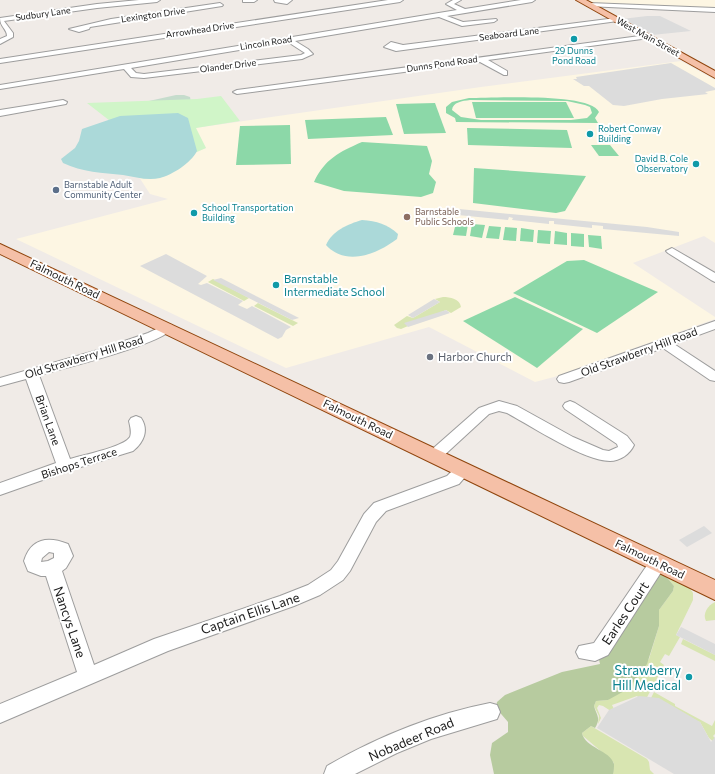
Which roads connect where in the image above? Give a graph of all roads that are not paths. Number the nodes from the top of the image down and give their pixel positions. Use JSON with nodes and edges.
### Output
{"nodes":[{"id":1,"x":158,"y":0,"type":"edge"},
{"id":2,"x":254,"y":0,"type":"edge"},
{"id":3,"x":277,"y":0,"type":"edge"},
{"id":4,"x":288,"y":0,"type":"edge"},
{"id":5,"x":400,"y":0,"type":"edge"},
{"id":6,"x":458,"y":0,"type":"edge"},
{"id":7,"x":526,"y":0,"type":"edge"},
{"id":8,"x":580,"y":0,"type":"edge"},
{"id":9,"x":245,"y":1,"type":"dead end"},
{"id":10,"x":180,"y":3,"type":"dead end"},
{"id":11,"x":220,"y":5,"type":"dead end"},
{"id":12,"x":589,"y":5,"type":"junction"},
{"id":13,"x":715,"y":10,"type":"edge"},
{"id":14,"x":464,"y":11,"type":"junction"},
{"id":15,"x":193,"y":13,"type":"junction"},
{"id":16,"x":204,"y":15,"type":"dead end"},
{"id":17,"x":440,"y":15,"type":"junction"},
{"id":18,"x":0,"y":20,"type":"edge"},
{"id":19,"x":499,"y":20,"type":"dead end"},
{"id":20,"x":616,"y":20,"type":"junction"},
{"id":21,"x":86,"y":26,"type":"dead end"},
{"id":22,"x":646,"y":37,"type":"junction"},
{"id":23,"x":289,"y":40,"type":"junction"},
{"id":24,"x":0,"y":42,"type":"edge"},
{"id":25,"x":402,"y":47,"type":"dead end"},
{"id":26,"x":480,"y":59,"type":"junction"},
{"id":27,"x":0,"y":61,"type":"edge"},
{"id":28,"x":125,"y":66,"type":"junction"},
{"id":29,"x":504,"y":74,"type":"dead end"},
{"id":30,"x":715,"y":75,"type":"edge"},
{"id":31,"x":0,"y":87,"type":"edge"},
{"id":32,"x":237,"y":92,"type":"dead end"},
{"id":33,"x":63,"y":102,"type":"dead end"},
{"id":34,"x":0,"y":113,"type":"edge"},
{"id":35,"x":0,"y":248,"type":"edge"},
{"id":36,"x":672,"y":251,"type":"dead end"},
{"id":37,"x":715,"y":278,"type":"edge"},
{"id":38,"x":715,"y":325,"type":"edge"},
{"id":39,"x":167,"y":328,"type":"junction"},
{"id":40,"x":664,"y":343,"type":"junction"},
{"id":41,"x":31,"y":373,"type":"junction"},
{"id":42,"x":715,"y":377,"type":"edge"},
{"id":43,"x":564,"y":379,"type":"dead end"},
{"id":44,"x":0,"y":382,"type":"edge"},
{"id":45,"x":570,"y":406,"type":"dead end"},
{"id":46,"x":136,"y":421,"type":"dead end"},
{"id":47,"x":434,"y":456,"type":"junction"},
{"id":48,"x":65,"y":466,"type":"junction"},
{"id":49,"x":463,"y":470,"type":"junction"},
{"id":50,"x":0,"y":489,"type":"edge"},
{"id":51,"x":658,"y":563,"type":"junction"},
{"id":52,"x":52,"y":568,"type":"dead end"},
{"id":53,"x":715,"y":591,"type":"edge"},
{"id":54,"x":586,"y":652,"type":"dead end"},
{"id":55,"x":88,"y":676,"type":"junction"},
{"id":56,"x":490,"y":712,"type":"dead end"},
{"id":57,"x":0,"y":714,"type":"edge"},
{"id":58,"x":335,"y":774,"type":"edge"}],
"edges":[{"from":1,"to":18,"type":"street","name":"Sudbury Lane"},
{"from":2,"to":9,"type":"street"},
{"from":3,"to":4,"type":"street"},
{"from":5,"to":27,"type":"street","name":"Arrowhead Drive"},
{"from":6,"to":14,"type":"street"},
{"from":7,"to":14,"type":"street","name":"Lincoln Road"},
{"from":8,"to":12,"type":"main road","name":"West Main Street"},
{"from":10,"to":15,"type":"street"},
{"from":11,"to":15,"type":"street","name":"Lexington Drive"},
{"from":12,"to":13,"type":"street"},
{"from":12,"to":20,"type":"main road","name":"West Main Street"},
{"from":14,"to":17,"type":"street","name":"Lincoln Road"},
{"from":15,"to":16,"type":"street"},
{"from":15,"to":21,"type":"street","name":"Lexington Drive"},
{"from":17,"to":19,"type":"street"},
{"from":17,"to":23,"type":"street","name":"Lincoln Road"},
{"from":18,"to":24,"type":"street"},
{"from":20,"to":22,"type":"main road","name":"West Main Street"},
{"from":20,"to":25,"type":"street","name":"Seaboard Lane"},
{"from":22,"to":26,"type":"street","name":"Dunns Pond Road"},
{"from":22,"to":30,"type":"main road","name":"West Main Street"},
{"from":23,"to":28,"type":"street","name":"Lincoln Road"},
{"from":23,"to":28,"type":"street","name":"Olander Drive"},
{"from":26,"to":29,"type":"street"},
{"from":26,"to":32,"type":"street","name":"Dunns Pond Road"},
{"from":28,"to":31,"type":"street","name":"Lincoln Road"},
{"from":33,"to":34,"type":"street"},
{"from":35,"to":39,"type":"main road","name":"Falmouth Road"},
{"from":36,"to":37,"type":"street"},
{"from":38,"to":40,"type":"street","name":"Old Strawberry Hill Road"},
{"from":39,"to":41,"type":"street","name":"Old Strawberry Hill Road"},
{"from":39,"to":47,"type":"main road","name":"Falmouth Road"},
{"from":40,"to":42,"type":"street"},
{"from":40,"to":43,"type":"street","name":"Old Strawberry Hill Road"},
{"from":41,"to":44,"type":"street","name":"Old Strawberry Hill Road"},
{"from":41,"to":48,"type":"street","name":"Brian Lane"},
{"from":45,"to":47,"type":"street"},
{"from":46,"to":48,"type":"street","name":"Bishops Terrace"},
{"from":47,"to":49,"type":"main road","name":"Falmouth Road"},
{"from":48,"to":50,"type":"street","name":"Bishops Terrace"},
{"from":49,"to":51,"type":"main road","name":"Falmouth Road"},
{"from":49,"to":55,"type":"street","name":"Captain Ellis Lane"},
{"from":51,"to":53,"type":"main road","name":"Falmouth Road"},
{"from":51,"to":54,"type":"street","name":"Earles Court"},
{"from":52,"to":55,"type":"street","name":"Nancys Lane"},
{"from":55,"to":57,"type":"street","name":"Captain Ellis Lane"},
{"from":56,"to":58,"type":"street","name":"Nobadeer Road"}]}
